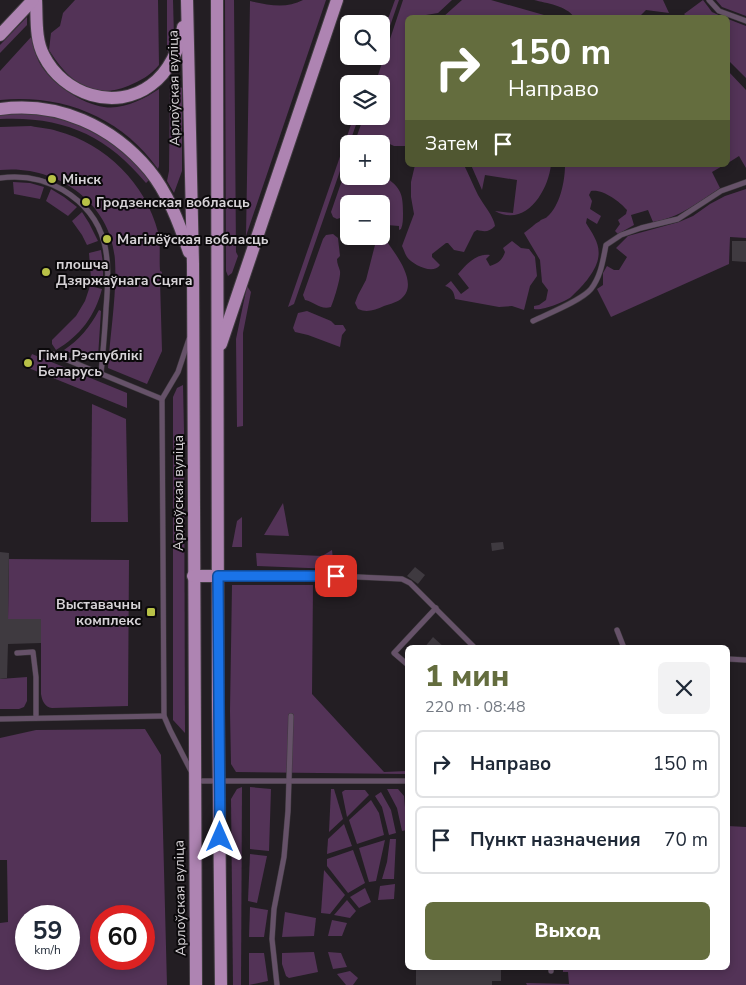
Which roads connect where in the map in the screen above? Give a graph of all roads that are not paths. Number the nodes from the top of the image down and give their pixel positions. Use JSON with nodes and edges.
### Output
{"nodes":[{"id":1,"x":34,"y":0,"type":"edge"},
{"id":2,"x":217,"y":0,"type":"edge"},
{"id":3,"x":337,"y":0,"type":"edge"},
{"id":4,"x":709,"y":0,"type":"edge"},
{"id":5,"x":187,"y":1,"type":"edge"},
{"id":6,"x":728,"y":15,"type":"edge"},
{"id":7,"x":730,"y":16,"type":"edge"},
{"id":8,"x":746,"y":21,"type":"edge"},
{"id":9,"x":0,"y":35,"type":"edge"},
{"id":10,"x":0,"y":109,"type":"edge"},
{"id":11,"x":0,"y":178,"type":"edge"},
{"id":12,"x":746,"y":182,"type":"edge"},
{"id":13,"x":193,"y":264,"type":"junction"},
{"id":14,"x":533,"y":321,"type":"dead end"},
{"id":15,"x":193,"y":324,"type":"junction"},
{"id":16,"x":53,"y":354,"type":"dead end"},
{"id":17,"x":218,"y":354,"type":"junction"},
{"id":18,"x":101,"y":374,"type":"junction"},
{"id":19,"x":162,"y":399,"type":"junction"},
{"id":20,"x":193,"y":576,"type":"junction"},
{"id":21,"x":218,"y":576,"type":"junction"},
{"id":22,"x":436,"y":608,"type":"junction"},
{"id":23,"x":617,"y":630,"type":"dead end"},
{"id":24,"x":472,"y":645,"type":"edge"},
{"id":25,"x":623,"y":645,"type":"edge"},
{"id":26,"x":17,"y":653,"type":"dead end"},
{"id":27,"x":730,"y":659,"type":"edge"},
{"id":28,"x":746,"y":660,"type":"edge"},
{"id":29,"x":405,"y":662,"type":"edge"},
{"id":30,"x":164,"y":716,"type":"junction"},
{"id":31,"x":291,"y":716,"type":"dead end"},
{"id":32,"x":36,"y":718,"type":"junction"},
{"id":33,"x":0,"y":719,"type":"edge"},
{"id":34,"x":194,"y":781,"type":"junction"},
{"id":35,"x":405,"y":781,"type":"edge"},
{"id":36,"x":219,"y":782,"type":"junction"},
{"id":37,"x":288,"y":782,"type":"junction"},
{"id":38,"x":196,"y":985,"type":"edge"},
{"id":39,"x":221,"y":985,"type":"edge"},
{"id":40,"x":277,"y":985,"type":"edge"}],
"edges":[{"from":1,"to":5,"type":"main road"},
{"from":1,"to":9,"type":"main road"},
{"from":2,"to":17,"type":"main road"},
{"from":3,"to":17,"type":"main road"},
{"from":4,"to":6,"type":"lane"},
{"from":5,"to":13,"type":"main road","name":"Арлоўская вуліца"},
{"from":7,"to":8,"type":"lane"},
{"from":10,"to":13,"type":"main road"},
{"from":11,"to":18,"type":"lane"},
{"from":12,"to":14,"type":"lane"},
{"from":13,"to":15,"type":"main road","name":"Арлоўская вуліца"},
{"from":15,"to":19,"type":"lane"},
{"from":15,"to":20,"type":"main road","name":"Арлоўская вуліца"},
{"from":16,"to":18,"type":"lane"},
{"from":17,"to":21,"type":"main road"},
{"from":18,"to":19,"type":"lane"},
{"from":19,"to":30,"type":"lane"},
{"from":20,"to":21,"type":"main road"},
{"from":20,"to":34,"type":"main road","name":"Арлоўская вуліца"},
{"from":21,"to":22,"type":"lane"},
{"from":21,"to":36,"type":"main road"},
{"from":22,"to":24,"type":"lane"},
{"from":22,"to":29,"type":"lane"},
{"from":23,"to":25,"type":"lane"},
{"from":26,"to":32,"type":"lane"},
{"from":27,"to":28,"type":"lane"},
{"from":30,"to":32,"type":"lane"},
{"from":30,"to":34,"type":"lane"},
{"from":31,"to":37,"type":"lane"},
{"from":32,"to":33,"type":"lane"},
{"from":34,"to":36,"type":"lane"},
{"from":34,"to":38,"type":"main road","name":"Арлоўская вуліца"},
{"from":35,"to":37,"type":"lane"},
{"from":36,"to":37,"type":"lane"},
{"from":36,"to":39,"type":"main road"},
{"from":37,"to":40,"type":"lane"}]}
